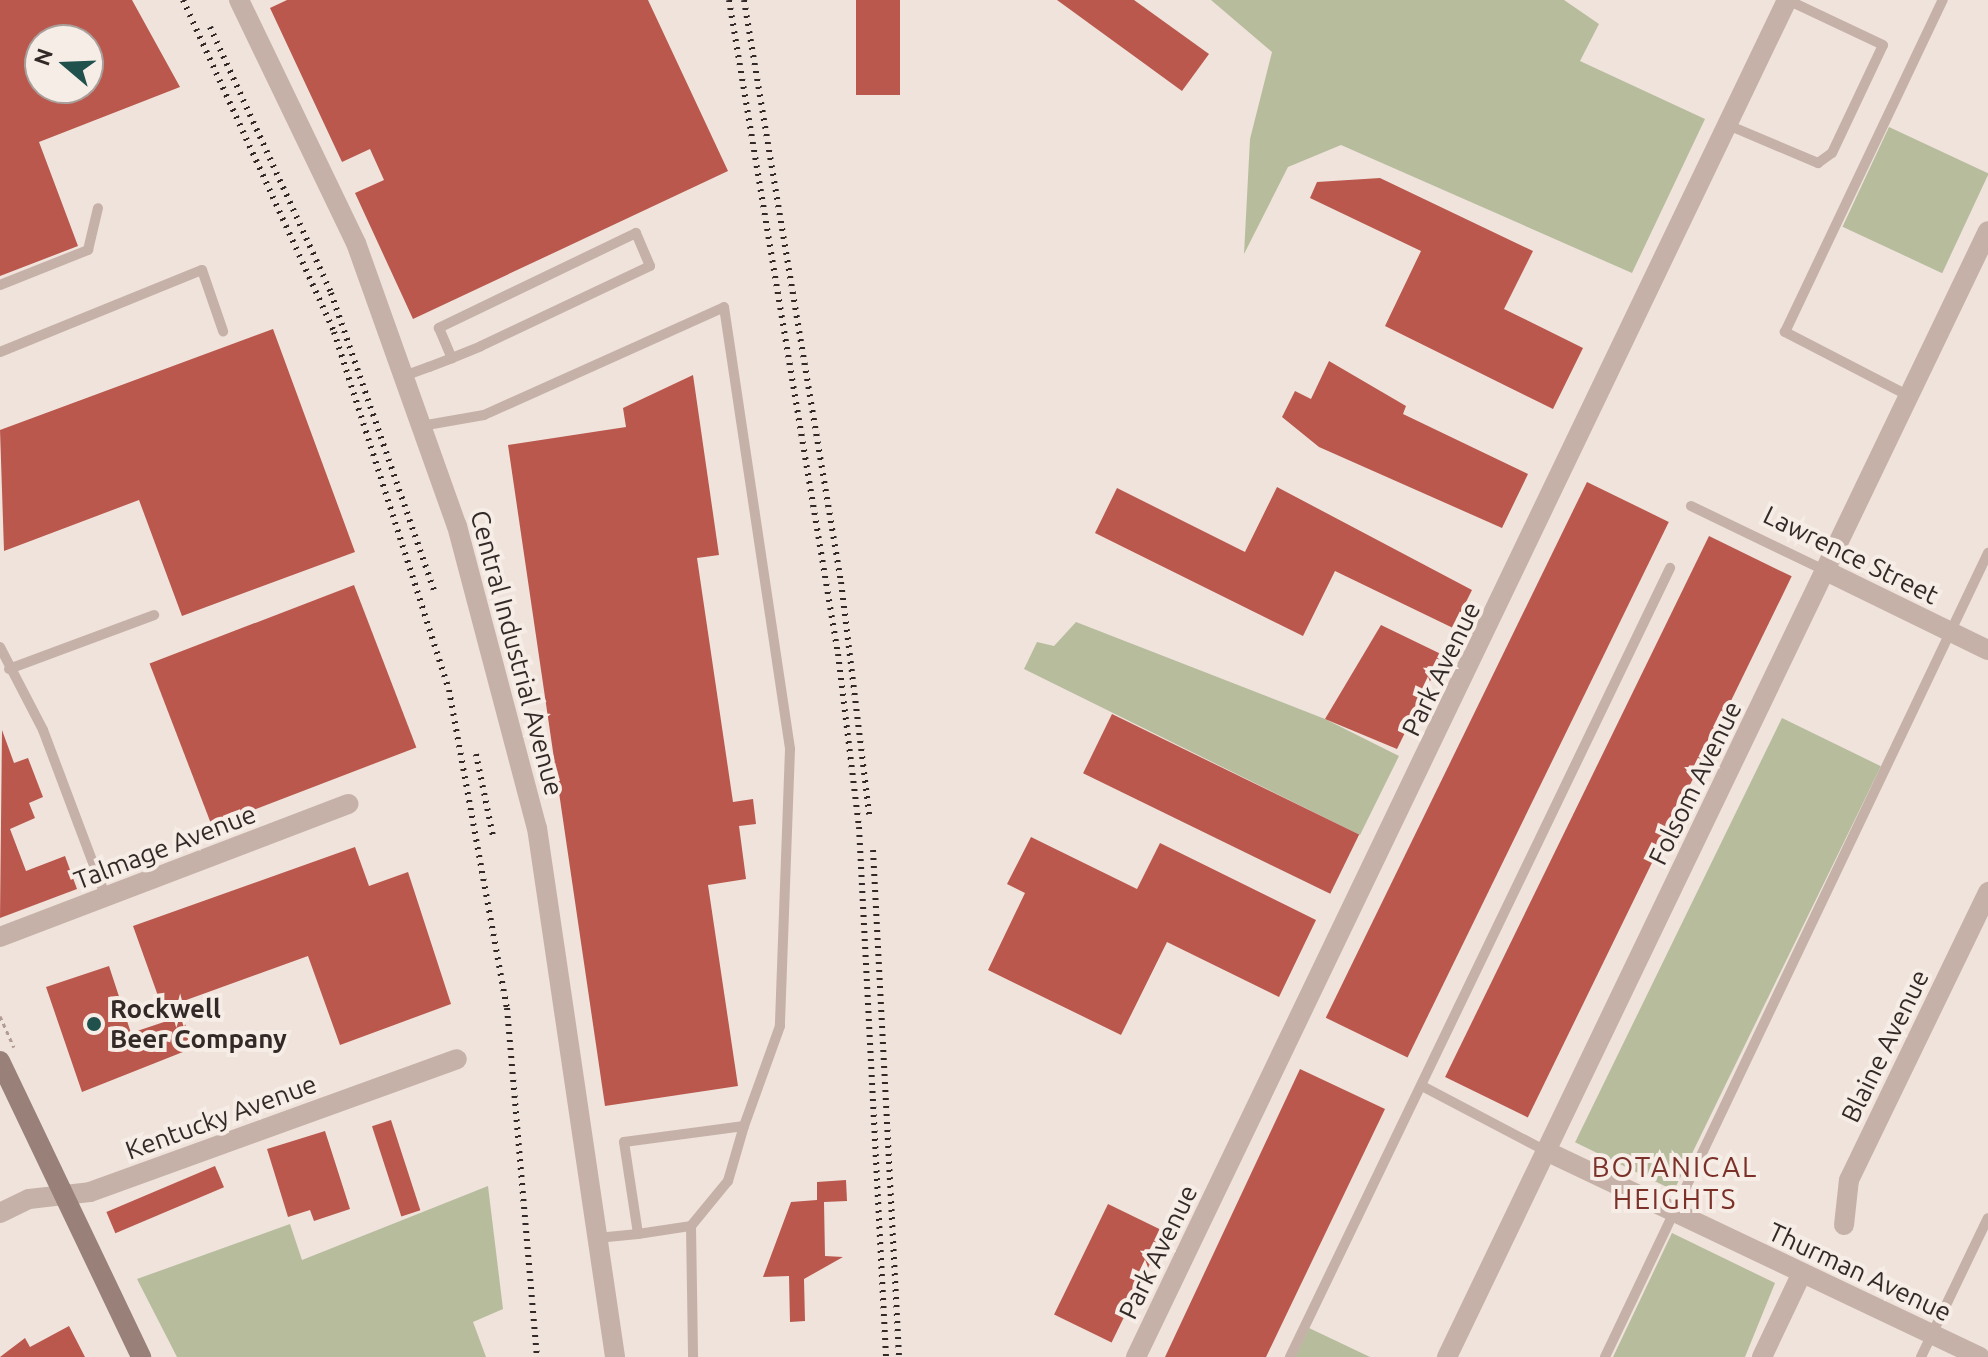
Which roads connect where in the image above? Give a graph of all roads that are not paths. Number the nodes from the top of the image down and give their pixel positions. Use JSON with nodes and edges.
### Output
{"nodes":[{"id":1,"x":239,"y":0,"type":"edge"},
{"id":2,"x":1787,"y":0,"type":"edge"},
{"id":3,"x":1943,"y":0,"type":"edge"},
{"id":4,"x":1728,"y":125,"type":"junction"},
{"id":5,"x":98,"y":208,"type":"dead end"},
{"id":6,"x":1988,"y":231,"type":"edge"},
{"id":7,"x":0,"y":285,"type":"edge"},
{"id":8,"x":223,"y":331,"type":"dead end"},
{"id":9,"x":0,"y":352,"type":"edge"},
{"id":10,"x":452,"y":358,"type":"junction"},
{"id":11,"x":404,"y":376,"type":"junction"},
{"id":12,"x":1909,"y":396,"type":"junction"},
{"id":13,"x":421,"y":426,"type":"junction"},
{"id":14,"x":1691,"y":506,"type":"dead end"},
{"id":15,"x":1988,"y":553,"type":"edge"},
{"id":16,"x":1670,"y":568,"type":"dead end"},
{"id":17,"x":1826,"y":571,"type":"junction"},
{"id":18,"x":154,"y":615,"type":"dead end"},
{"id":19,"x":1950,"y":632,"type":"junction"},
{"id":20,"x":0,"y":647,"type":"edge"},
{"id":21,"x":1988,"y":650,"type":"edge"},
{"id":22,"x":9,"y":669,"type":"junction"},
{"id":23,"x":348,"y":804,"type":"dead end"},
{"id":24,"x":1988,"y":892,"type":"edge"},
{"id":25,"x":106,"y":898,"type":"junction"},
{"id":26,"x":0,"y":937,"type":"edge"},
{"id":27,"x":457,"y":1059,"type":"dead end"},
{"id":28,"x":0,"y":1061,"type":"edge"},
{"id":29,"x":1424,"y":1087,"type":"junction"},
{"id":30,"x":744,"y":1126,"type":"junction"},
{"id":31,"x":1546,"y":1151,"type":"junction"},
{"id":32,"x":59,"y":1193,"type":"junction"},
{"id":33,"x":0,"y":1213,"type":"edge"},
{"id":34,"x":1674,"y":1213,"type":"junction"},
{"id":35,"x":1988,"y":1218,"type":"edge"},
{"id":36,"x":1844,"y":1225,"type":"dead end"},
{"id":37,"x":691,"y":1226,"type":"junction"},
{"id":38,"x":638,"y":1234,"type":"junction"},
{"id":39,"x":597,"y":1238,"type":"junction"},
{"id":40,"x":1801,"y":1275,"type":"junction"},
{"id":41,"x":1932,"y":1334,"type":"junction"},
{"id":42,"x":141,"y":1357,"type":"edge"},
{"id":43,"x":615,"y":1357,"type":"edge"},
{"id":44,"x":693,"y":1357,"type":"edge"},
{"id":45,"x":1136,"y":1357,"type":"edge"},
{"id":46,"x":1290,"y":1357,"type":"edge"},
{"id":47,"x":1447,"y":1357,"type":"edge"},
{"id":48,"x":1605,"y":1357,"type":"edge"},
{"id":49,"x":1762,"y":1357,"type":"edge"},
{"id":50,"x":1921,"y":1357,"type":"edge"},
{"id":51,"x":1980,"y":1357,"type":"edge"}],
"edges":[{"from":1,"to":11,"type":"street","name":"Central Industrial Avenue"},
{"from":2,"to":4,"type":"street","name":"Park Avenue"},
{"from":2,"to":4,"type":"lane"},
{"from":3,"to":12,"type":"lane"},
{"from":4,"to":45,"type":"street","name":"Park Avenue"},
{"from":5,"to":7,"type":"lane"},
{"from":6,"to":12,"type":"street","name":"Folsom Avenue"},
{"from":8,"to":9,"type":"lane"},
{"from":10,"to":10,"type":"lane"},
{"from":10,"to":11,"type":"lane"},
{"from":11,"to":13,"type":"street","name":"Central Industrial Avenue"},
{"from":12,"to":17,"type":"street","name":"Folsom Avenue"},
{"from":13,"to":30,"type":"lane"},
{"from":13,"to":39,"type":"street","name":"Central Industrial Avenue"},
{"from":14,"to":17,"type":"lane","name":"Lawrence Street"},
{"from":15,"to":19,"type":"lane"},
{"from":16,"to":29,"type":"lane"},
{"from":17,"to":19,"type":"street","name":"Lawrence Street"},
{"from":17,"to":31,"type":"street","name":"Folsom Avenue"},
{"from":18,"to":22,"type":"lane"},
{"from":19,"to":21,"type":"street","name":"Lawrence Street"},
{"from":19,"to":34,"type":"lane"},
{"from":20,"to":22,"type":"lane"},
{"from":22,"to":25,"type":"lane"},
{"from":23,"to":25,"type":"street","name":"Talmage Avenue"},
{"from":24,"to":36,"type":"street","name":"Blaine Avenue"},
{"from":25,"to":26,"type":"street","name":"Talmage Avenue"},
{"from":27,"to":32,"type":"street","name":"Kentucky Avenue"},
{"from":28,"to":32,"type":"main road"},
{"from":29,"to":31,"type":"lane"},
{"from":29,"to":46,"type":"lane"},
{"from":30,"to":37,"type":"lane"},
{"from":30,"to":38,"type":"lane"},
{"from":31,"to":34,"type":"street","name":"Thurman Avenue"},
{"from":31,"to":47,"type":"street","name":"Folsom Avenue"},
{"from":32,"to":33,"type":"street","name":"Kentucky Avenue"},
{"from":32,"to":42,"type":"main road"},
{"from":34,"to":40,"type":"street","name":"Thurman Avenue"},
{"from":34,"to":48,"type":"lane"},
{"from":35,"to":41,"type":"lane"},
{"from":37,"to":38,"type":"lane"},
{"from":37,"to":44,"type":"lane"},
{"from":38,"to":39,"type":"lane"},
{"from":39,"to":43,"type":"street","name":"Central Industrial Avenue"},
{"from":40,"to":41,"type":"street","name":"Thurman Avenue"},
{"from":40,"to":49,"type":"street"},
{"from":41,"to":50,"type":"lane"},
{"from":41,"to":51,"type":"street","name":"Thurman Avenue"}]}
